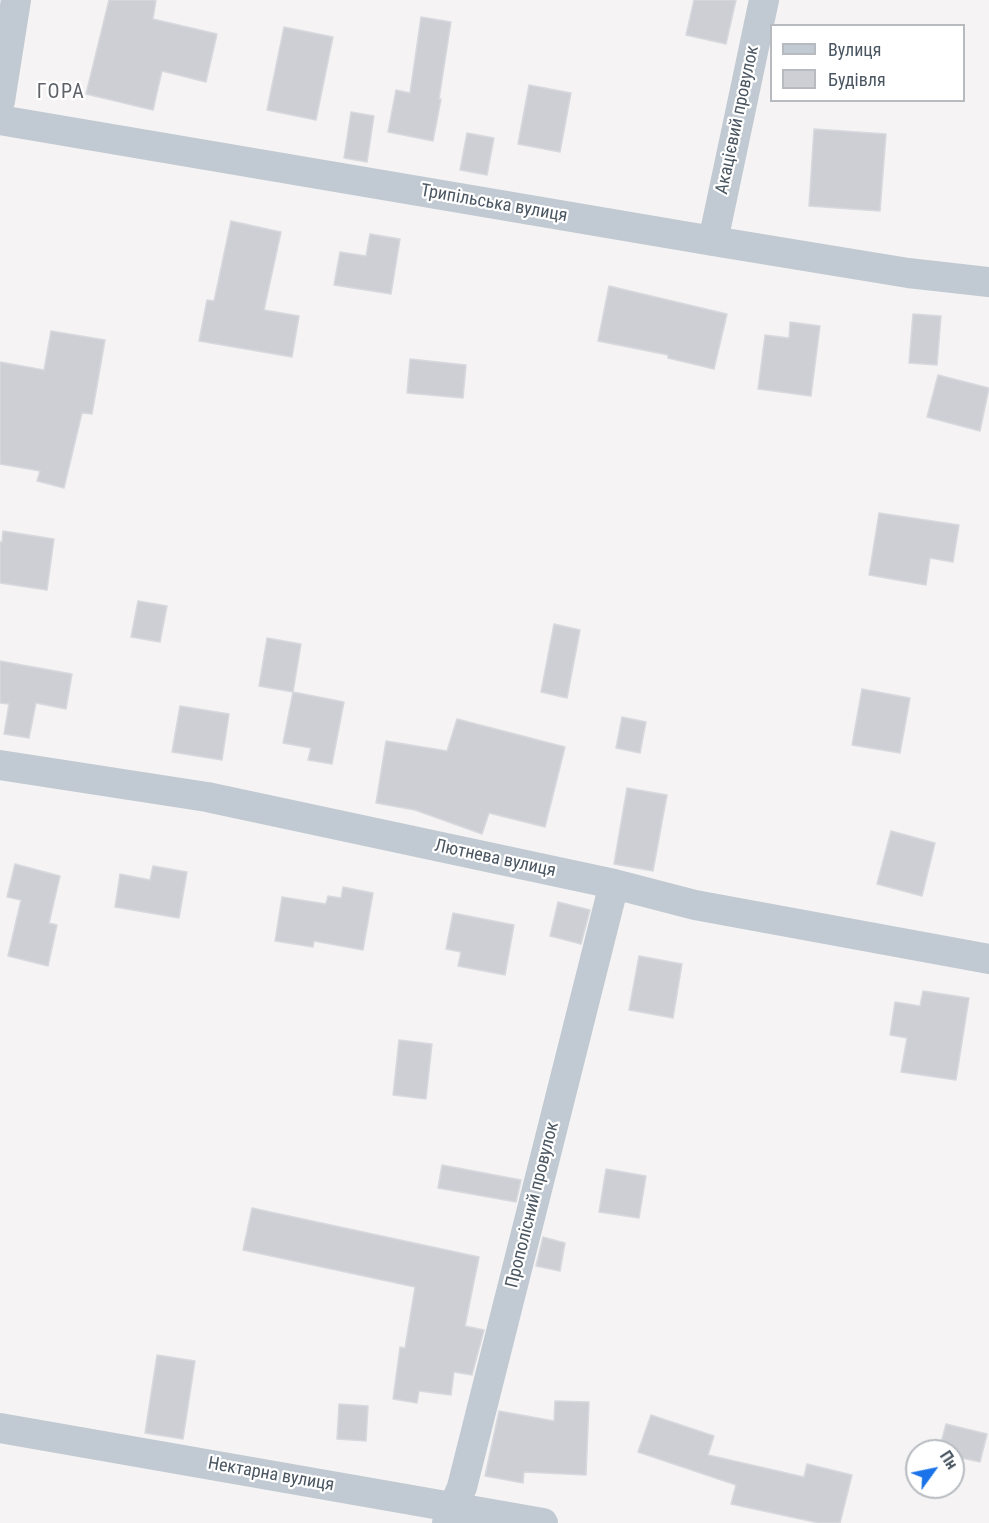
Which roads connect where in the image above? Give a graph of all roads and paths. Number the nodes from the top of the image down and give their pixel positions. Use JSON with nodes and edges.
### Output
{"nodes":[{"id":1,"x":16,"y":0,"type":"edge"},
{"id":2,"x":764,"y":0,"type":"edge"},
{"id":3,"x":0,"y":101,"type":"edge"},
{"id":4,"x":0,"y":120,"type":"edge"},
{"id":5,"x":713,"y":241,"type":"junction"},
{"id":6,"x":989,"y":282,"type":"edge"},
{"id":7,"x":0,"y":765,"type":"edge"},
{"id":8,"x":614,"y":884,"type":"junction"},
{"id":9,"x":989,"y":959,"type":"edge"},
{"id":10,"x":0,"y":1428,"type":"edge"},
{"id":11,"x":450,"y":1515,"type":"edge"},
{"id":12,"x":543,"y":1523,"type":"edge"}],
"edges":[{"from":1,"to":3,"type":"street"},
{"from":2,"to":5,"type":"street","name":"Акацієвий провулок"},
{"from":4,"to":5,"type":"street","name":"Трипільська вулиця"},
{"from":5,"to":6,"type":"street","name":"Трипільська вулиця"},
{"from":7,"to":8,"type":"street","name":"Лютнева вулиця"},
{"from":8,"to":9,"type":"street","name":"Лютнева вулиця"},
{"from":8,"to":11,"type":"street","name":"Прополісний провулок"},
{"from":10,"to":11,"type":"street","name":"Нектарна вулиця"},
{"from":11,"to":12,"type":"street","name":"Нектарна вулиця"}]}
